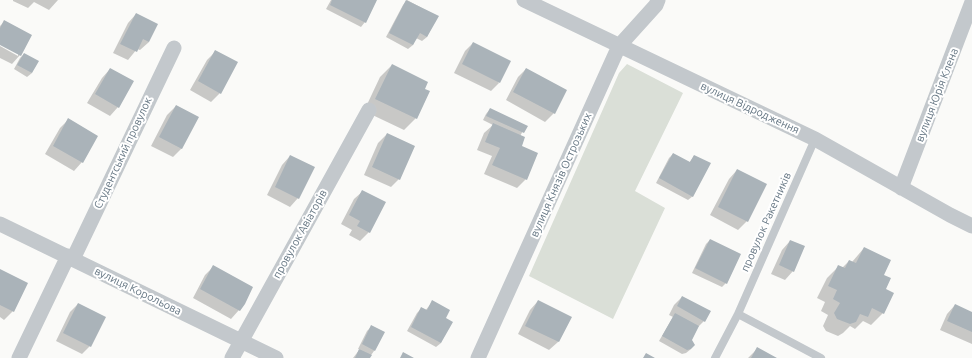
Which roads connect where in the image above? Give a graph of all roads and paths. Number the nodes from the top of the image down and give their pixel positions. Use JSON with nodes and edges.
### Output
{"nodes":[{"id":1,"x":524,"y":0,"type":"edge"},
{"id":2,"x":658,"y":0,"type":"edge"},
{"id":3,"x":972,"y":2,"type":"edge"},
{"id":4,"x":620,"y":46,"type":"junction"},
{"id":5,"x":174,"y":48,"type":"dead end"},
{"id":6,"x":369,"y":110,"type":"dead end"},
{"id":7,"x":815,"y":139,"type":"junction"},
{"id":8,"x":901,"y":188,"type":"junction"},
{"id":9,"x":0,"y":224,"type":"edge"},
{"id":10,"x":972,"y":226,"type":"edge"},
{"id":11,"x":70,"y":257,"type":"junction"},
{"id":12,"x":738,"y":314,"type":"junction"},
{"id":13,"x":240,"y":341,"type":"junction"},
{"id":14,"x":19,"y":358,"type":"edge"},
{"id":15,"x":232,"y":358,"type":"edge"},
{"id":16,"x":276,"y":358,"type":"edge"},
{"id":17,"x":478,"y":358,"type":"edge"},
{"id":18,"x":715,"y":358,"type":"edge"},
{"id":19,"x":821,"y":358,"type":"edge"}],
"edges":[{"from":1,"to":4,"type":"street","name":"вулиця Відродження"},
{"from":2,"to":4,"type":"street","name":"вулиця Князів Острозьких"},
{"from":3,"to":8,"type":"street","name":"вулиця Юрія Клена"},
{"from":4,"to":7,"type":"street","name":"вулиця Відродження"},
{"from":4,"to":17,"type":"street","name":"вулиця Князів Острозьких"},
{"from":5,"to":11,"type":"street","name":"Студентський провулок"},
{"from":6,"to":13,"type":"street","name":"провулок Авіаторів"},
{"from":7,"to":8,"type":"street","name":"вулиця Відродження"},
{"from":7,"to":12,"type":"lane","name":"провулок Ракетників"},
{"from":8,"to":10,"type":"street","name":"вулиця Відродження"},
{"from":9,"to":11,"type":"street","name":"вулиця Корольова"},
{"from":11,"to":13,"type":"street","name":"вулиця Корольова"},
{"from":11,"to":14,"type":"street","name":"Студентський провулок"},
{"from":12,"to":18,"type":"lane","name":"провулок Ракетників"},
{"from":12,"to":19,"type":"lane"},
{"from":13,"to":15,"type":"street","name":"провулок Авіаторів"},
{"from":13,"to":16,"type":"street","name":"вулиця Корольова"}]}
